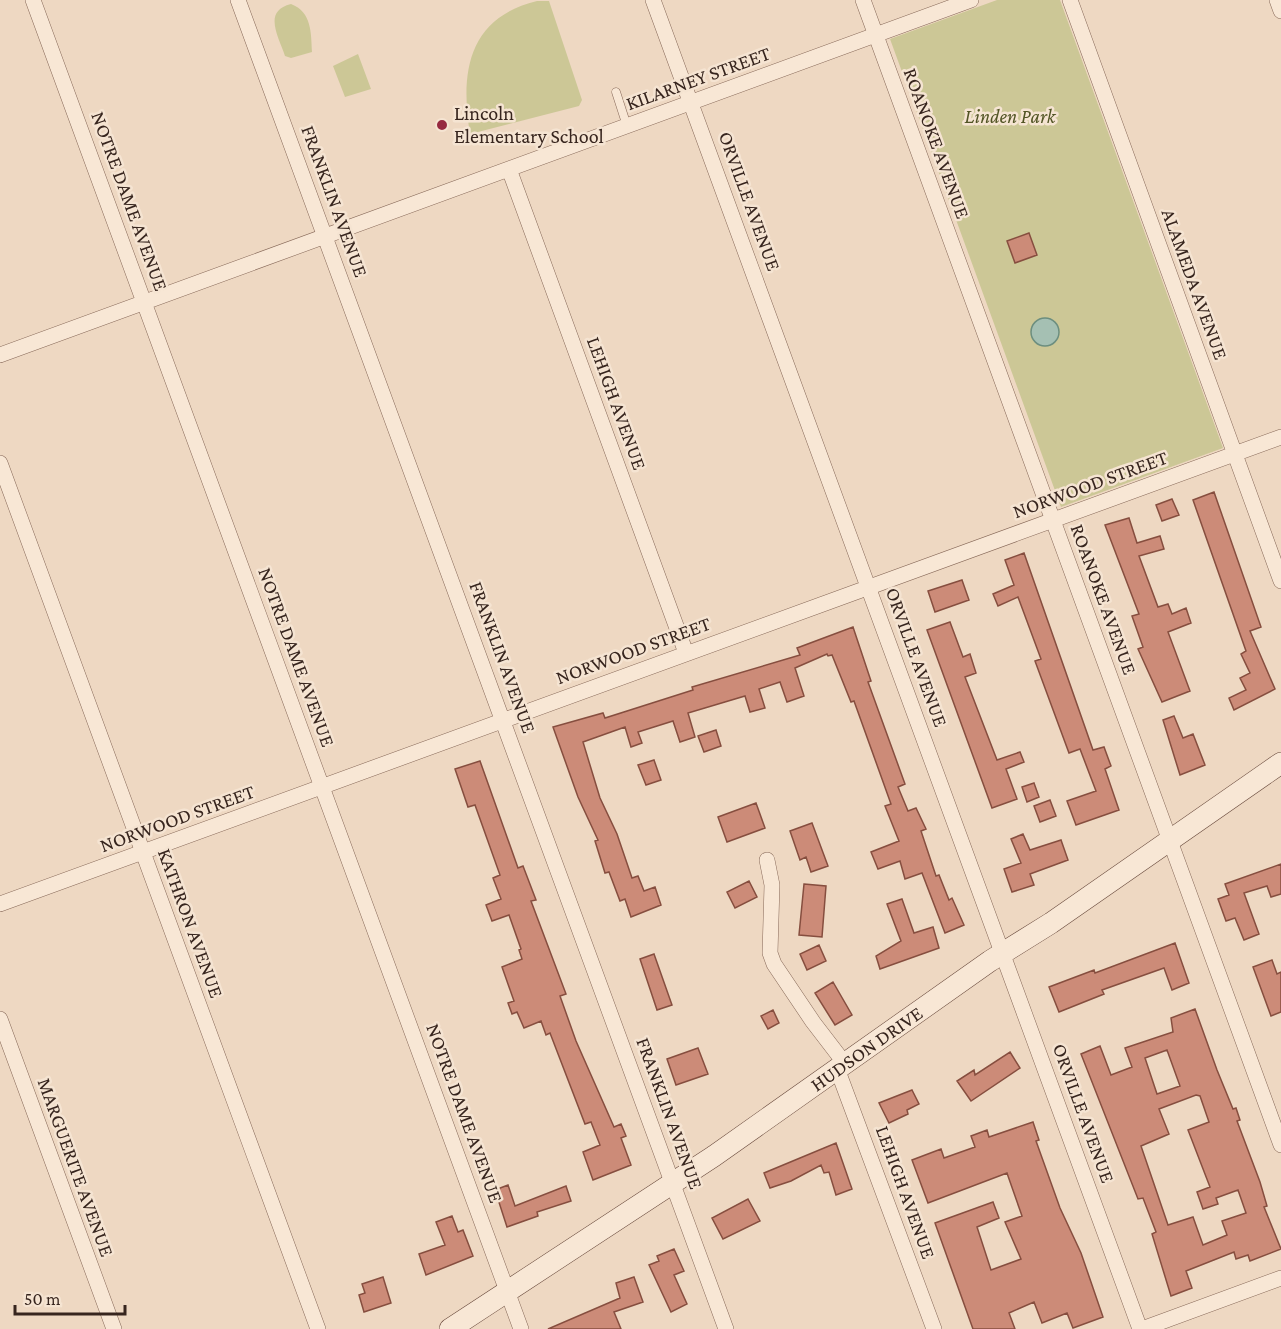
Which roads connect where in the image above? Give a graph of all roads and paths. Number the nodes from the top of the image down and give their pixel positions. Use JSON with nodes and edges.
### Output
{"nodes":[{"id":1,"x":33,"y":0,"type":"edge"},
{"id":2,"x":238,"y":0,"type":"edge"},
{"id":3,"x":653,"y":0,"type":"edge"},
{"id":4,"x":863,"y":0,"type":"edge"},
{"id":5,"x":971,"y":0,"type":"edge"},
{"id":6,"x":1070,"y":0,"type":"edge"},
{"id":7,"x":1277,"y":0,"type":"edge"},
{"id":8,"x":1281,"y":11,"type":"edge"},
{"id":9,"x":875,"y":34,"type":"junction"},
{"id":10,"x":616,"y":92,"type":"dead end"},
{"id":11,"x":691,"y":102,"type":"junction"},
{"id":12,"x":627,"y":126,"type":"junction"},
{"id":13,"x":508,"y":169,"type":"junction"},
{"id":14,"x":325,"y":235,"type":"junction"},
{"id":15,"x":145,"y":301,"type":"junction"},
{"id":16,"x":0,"y":355,"type":"edge"},
{"id":17,"x":1281,"y":437,"type":"edge"},
{"id":18,"x":1234,"y":454,"type":"junction"},
{"id":19,"x":0,"y":463,"type":"edge"},
{"id":20,"x":1053,"y":519,"type":"junction"},
{"id":21,"x":1281,"y":581,"type":"edge"},
{"id":22,"x":868,"y":587,"type":"junction"},
{"id":23,"x":686,"y":653,"type":"junction"},
{"id":24,"x":504,"y":720,"type":"junction"},
{"id":25,"x":1281,"y":763,"type":"edge"},
{"id":26,"x":322,"y":787,"type":"junction"},
{"id":27,"x":1170,"y":840,"type":"junction"},
{"id":28,"x":143,"y":852,"type":"junction"},
{"id":29,"x":767,"y":860,"type":"dead end"},
{"id":30,"x":0,"y":904,"type":"edge"},
{"id":31,"x":1004,"y":952,"type":"junction"},
{"id":32,"x":0,"y":1018,"type":"edge"},
{"id":33,"x":842,"y":1068,"type":"junction"},
{"id":34,"x":1281,"y":1145,"type":"edge"},
{"id":35,"x":674,"y":1181,"type":"junction"},
{"id":36,"x":1281,"y":1278,"type":"edge"},
{"id":37,"x":508,"y":1291,"type":"junction"},
{"id":38,"x":114,"y":1329,"type":"edge"},
{"id":39,"x":318,"y":1329,"type":"edge"},
{"id":40,"x":450,"y":1329,"type":"edge"},
{"id":41,"x":521,"y":1329,"type":"edge"},
{"id":42,"x":726,"y":1329,"type":"edge"},
{"id":43,"x":934,"y":1329,"type":"edge"},
{"id":44,"x":1141,"y":1329,"type":"edge"}],
"edges":[{"from":1,"to":15,"type":"street","name":"NOTRE DAME AVENUE"},
{"from":2,"to":14,"type":"street","name":"FRANKLIN AVENUE"},
{"from":3,"to":11,"type":"street","name":"ORVILLE AVENUE"},
{"from":4,"to":9,"type":"street","name":"ROANOKE AVENUE"},
{"from":5,"to":9,"type":"street","name":"KILARNEY STREET"},
{"from":6,"to":18,"type":"street","name":"ALAMEDA AVENUE"},
{"from":7,"to":8,"type":"street"},
{"from":9,"to":11,"type":"street","name":"KILARNEY STREET"},
{"from":9,"to":20,"type":"street","name":"ROANOKE AVENUE"},
{"from":10,"to":12,"type":"lane"},
{"from":11,"to":12,"type":"street","name":"KILARNEY STREET"},
{"from":11,"to":22,"type":"street","name":"ORVILLE AVENUE"},
{"from":12,"to":13,"type":"street","name":"KILARNEY STREET"},
{"from":13,"to":14,"type":"street","name":"KILARNEY STREET"},
{"from":13,"to":23,"type":"street","name":"LEHIGH AVENUE"},
{"from":14,"to":15,"type":"street","name":"KILARNEY STREET"},
{"from":14,"to":24,"type":"street","name":"FRANKLIN AVENUE"},
{"from":15,"to":16,"type":"street","name":"KILARNEY STREET"},
{"from":15,"to":26,"type":"street","name":"NOTRE DAME AVENUE"},
{"from":17,"to":18,"type":"street","name":"NORWOOD STREET"},
{"from":18,"to":20,"type":"street","name":"NORWOOD STREET"},
{"from":18,"to":21,"type":"street","name":"ALAMEDA AVENUE"},
{"from":19,"to":28,"type":"street","name":"KATHRON AVENUE"},
{"from":20,"to":22,"type":"street","name":"NORWOOD STREET"},
{"from":20,"to":27,"type":"street","name":"ROANOKE AVENUE"},
{"from":22,"to":23,"type":"street","name":"NORWOOD STREET"},
{"from":22,"to":31,"type":"street","name":"ORVILLE AVENUE"},
{"from":23,"to":24,"type":"street","name":"NORWOOD STREET"},
{"from":24,"to":26,"type":"street","name":"NORWOOD STREET"},
{"from":24,"to":35,"type":"street","name":"FRANKLIN AVENUE"},
{"from":25,"to":27,"type":"street","name":"HUDSON DRIVE"},
{"from":26,"to":28,"type":"street","name":"NORWOOD STREET"},
{"from":26,"to":37,"type":"street","name":"NOTRE DAME AVENUE"},
{"from":27,"to":31,"type":"street","name":"HUDSON DRIVE"},
{"from":27,"to":34,"type":"street","name":"ROANOKE AVENUE"},
{"from":28,"to":30,"type":"street","name":"NORWOOD STREET"},
{"from":28,"to":39,"type":"street","name":"KATHRON AVENUE"},
{"from":29,"to":33,"type":"street","name":"LEHIGH AVENUE"},
{"from":31,"to":33,"type":"street","name":"HUDSON DRIVE"},
{"from":31,"to":44,"type":"street","name":"ORVILLE AVENUE"},
{"from":32,"to":38,"type":"street","name":"MARGUERITE AVENUE"},
{"from":33,"to":35,"type":"street","name":"HUDSON DRIVE"},
{"from":33,"to":43,"type":"street","name":"LEHIGH AVENUE"},
{"from":35,"to":37,"type":"street","name":"HUDSON DRIVE"},
{"from":35,"to":42,"type":"street","name":"FRANKLIN AVENUE"},
{"from":36,"to":44,"type":"street"},
{"from":37,"to":40,"type":"street","name":"HUDSON DRIVE"},
{"from":37,"to":41,"type":"street","name":"NOTRE DAME AVENUE"}]}
